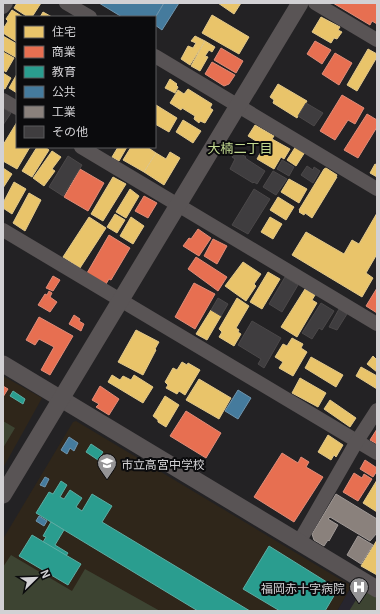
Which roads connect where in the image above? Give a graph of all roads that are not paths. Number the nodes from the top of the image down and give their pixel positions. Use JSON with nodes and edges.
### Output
{"nodes":[{"id":1,"x":6,"y":3,"type":"edge"},
{"id":2,"x":66,"y":3,"type":"edge"},
{"id":3,"x":300,"y":3,"type":"edge"},
{"id":4,"x":315,"y":3,"type":"edge"},
{"id":5,"x":3,"y":7,"type":"edge"},
{"id":6,"x":88,"y":16,"type":"edge"},
{"id":7,"x":377,"y":40,"type":"edge"},
{"id":8,"x":156,"y":57,"type":"edge"},
{"id":9,"x":3,"y":100,"type":"edge"},
{"id":10,"x":238,"y":106,"type":"junction"},
{"id":11,"x":16,"y":107,"type":"edge"},
{"id":12,"x":83,"y":148,"type":"edge"},
{"id":13,"x":377,"y":189,"type":"edge"},
{"id":14,"x":178,"y":205,"type":"junction"},
{"id":15,"x":3,"y":230,"type":"edge"},
{"id":16,"x":121,"y":301,"type":"junction"},
{"id":17,"x":377,"y":324,"type":"edge"},
{"id":18,"x":3,"y":364,"type":"edge"},
{"id":19,"x":61,"y":398,"type":"junction"},
{"id":20,"x":377,"y":410,"type":"edge"},
{"id":21,"x":357,"y":441,"type":"junction"},
{"id":22,"x":377,"y":453,"type":"edge"},
{"id":23,"x":3,"y":495,"type":"edge"},
{"id":24,"x":299,"y":542,"type":"junction"},
{"id":25,"x":377,"y":589,"type":"edge"}],
"edges":[{"from":1,"to":5,"type":"street"},
{"from":2,"to":6,"type":"street"},
{"from":3,"to":10,"type":"street"},
{"from":4,"to":7,"type":"street"},
{"from":8,"to":10,"type":"street"},
{"from":9,"to":11,"type":"street"},
{"from":10,"to":13,"type":"street"},
{"from":10,"to":14,"type":"street"},
{"from":12,"to":14,"type":"street"},
{"from":14,"to":16,"type":"street"},
{"from":14,"to":17,"type":"street"},
{"from":15,"to":16,"type":"street"},
{"from":16,"to":19,"type":"street"},
{"from":16,"to":21,"type":"street"},
{"from":18,"to":19,"type":"street"},
{"from":19,"to":23,"type":"street"},
{"from":19,"to":24,"type":"street"},
{"from":20,"to":21,"type":"street"},
{"from":21,"to":22,"type":"street"},
{"from":21,"to":24,"type":"street"},
{"from":24,"to":25,"type":"street"}]}
